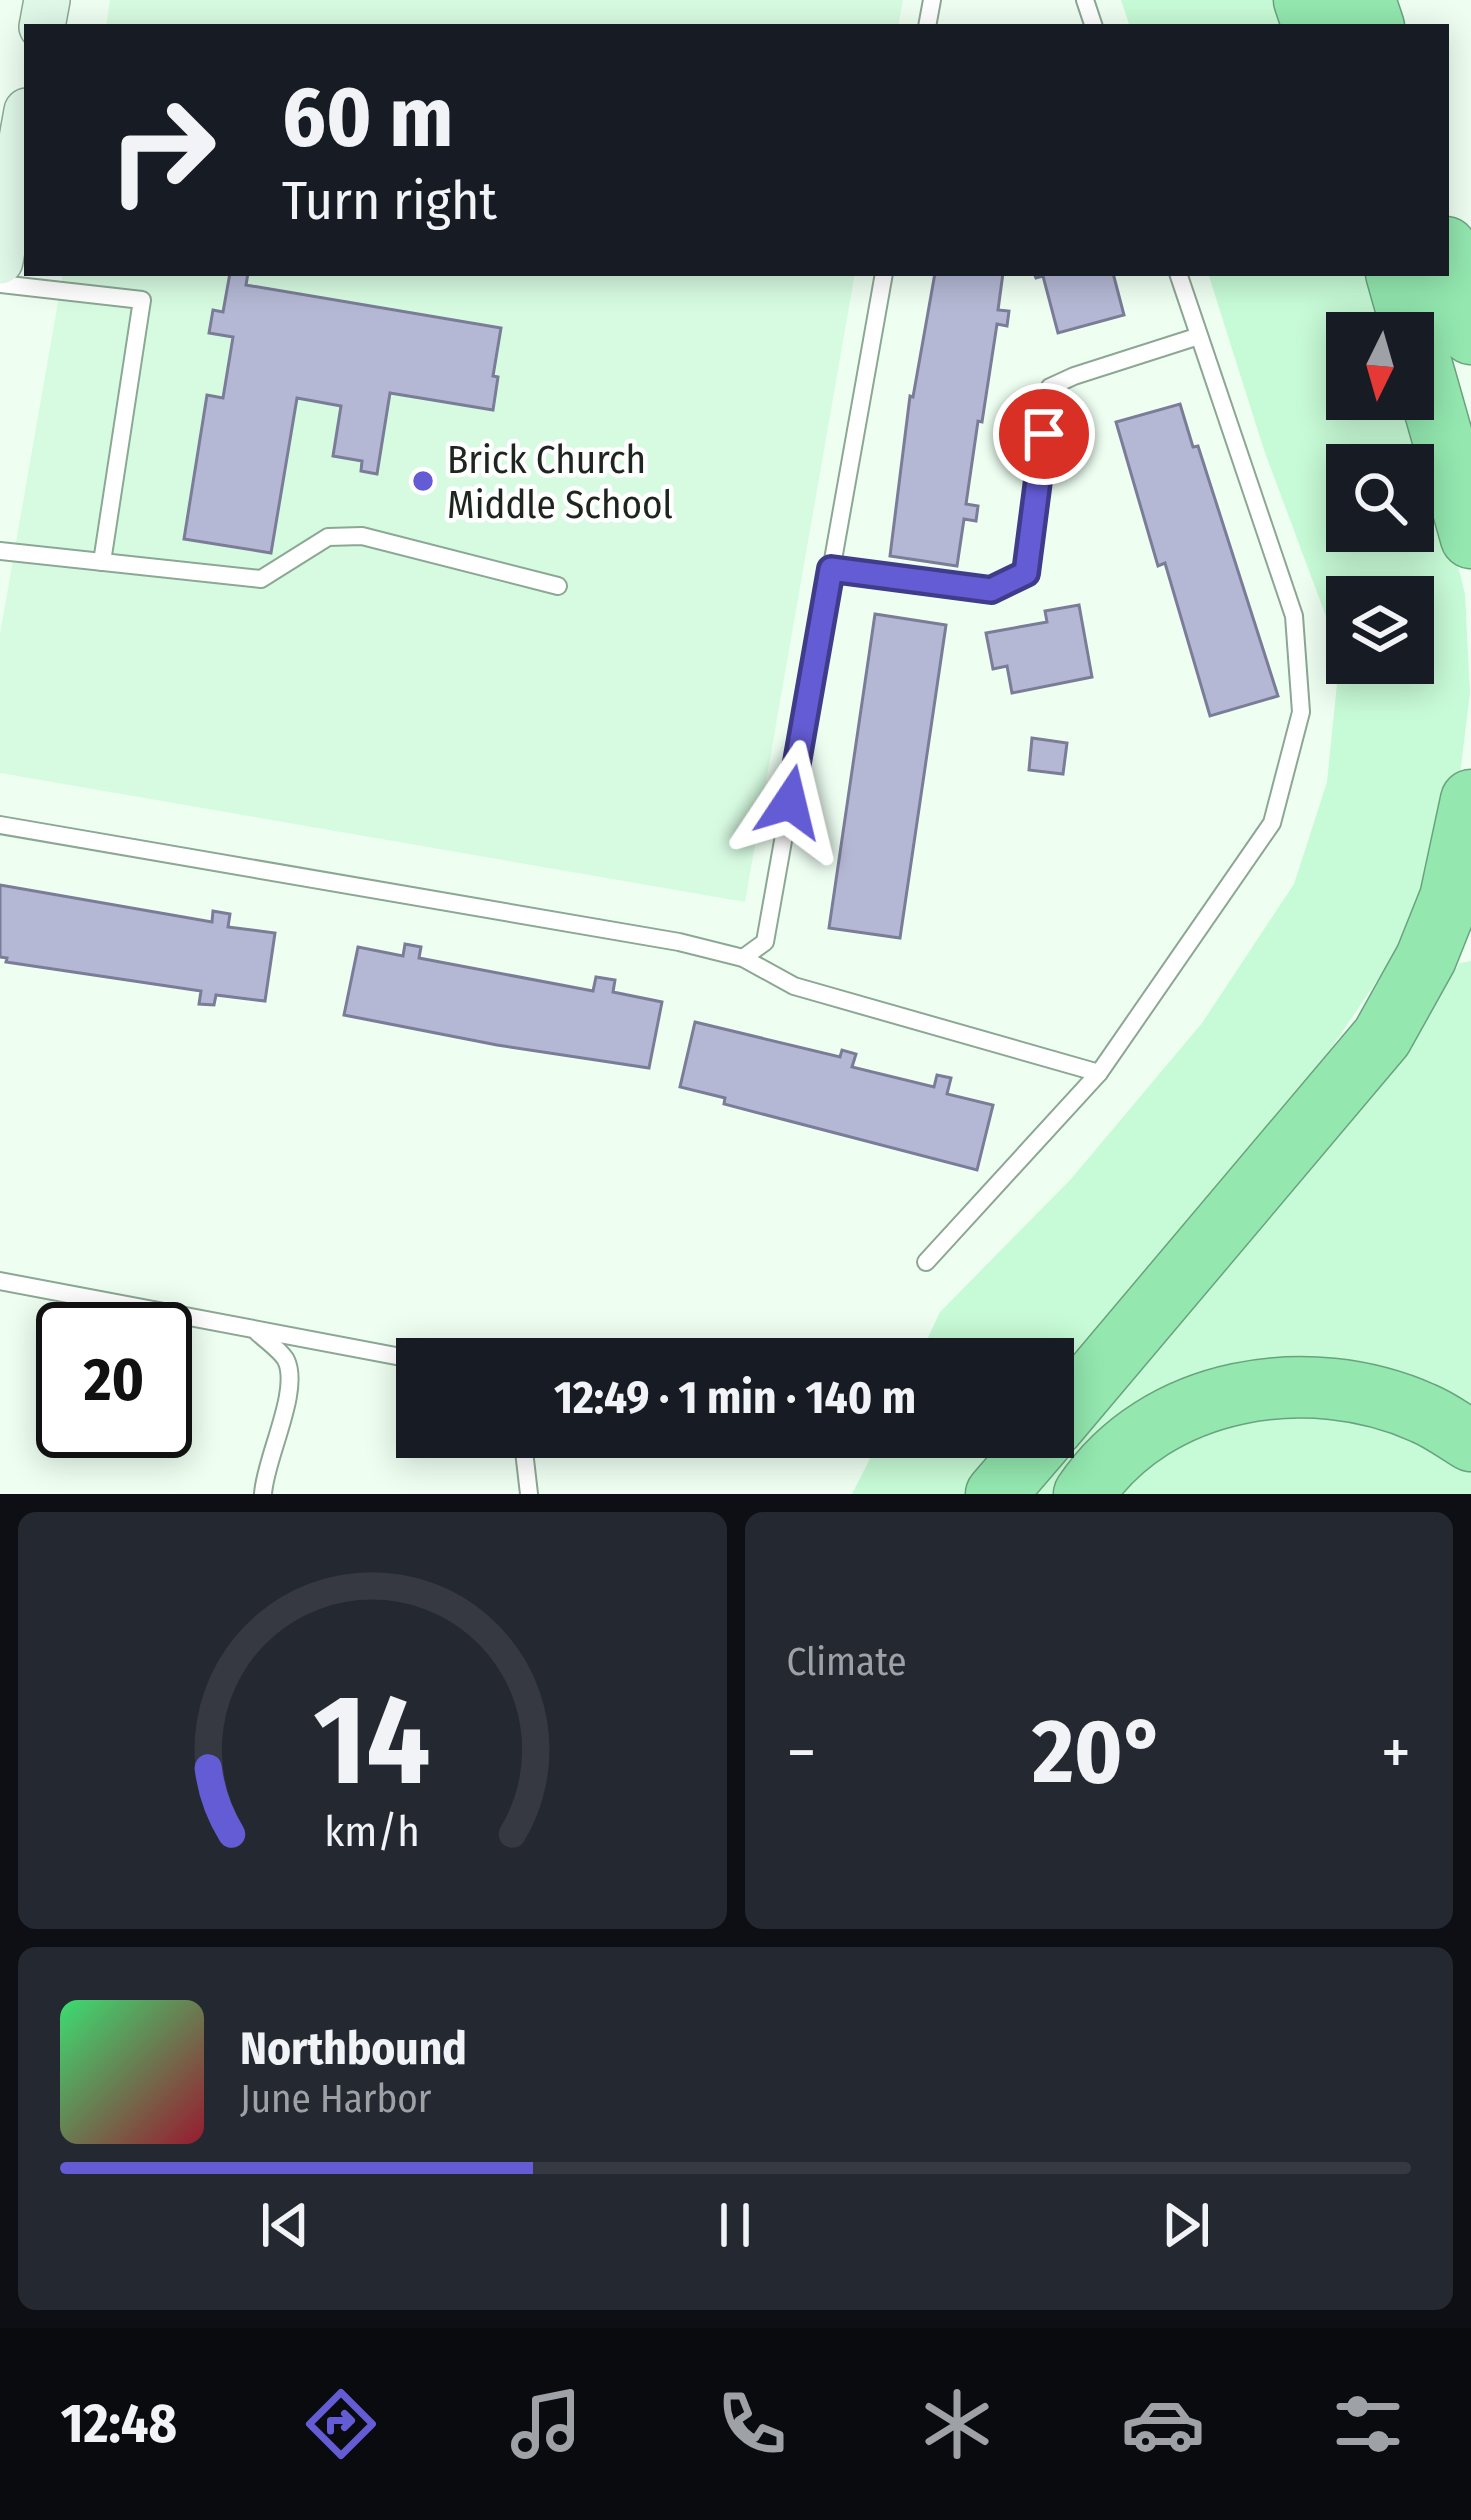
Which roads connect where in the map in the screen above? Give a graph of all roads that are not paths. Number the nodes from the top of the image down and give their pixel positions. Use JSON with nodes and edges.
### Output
{"nodes":[{"id":1,"x":24,"y":128,"type":"edge"},
{"id":2,"x":1449,"y":257,"type":"edge"},
{"id":3,"x":0,"y":261,"type":"edge"},
{"id":4,"x":883,"y":276,"type":"edge"},
{"id":5,"x":1179,"y":276,"type":"edge"},
{"id":6,"x":1397,"y":276,"type":"edge"},
{"id":7,"x":0,"y":284,"type":"edge"},
{"id":8,"x":1407,"y":312,"type":"edge"},
{"id":9,"x":1471,"y":334,"type":"edge"},
{"id":10,"x":1199,"y":336,"type":"junction"},
{"id":11,"x":1434,"y":408,"type":"edge"},
{"id":12,"x":1471,"y":538,"type":"edge"},
{"id":13,"x":0,"y":551,"type":"edge"},
{"id":14,"x":103,"y":562,"type":"junction"},
{"id":15,"x":831,"y":569,"type":"junction"},
{"id":16,"x":558,"y":586,"type":"dead end"},
{"id":17,"x":1471,"y":800,"type":"edge"},
{"id":18,"x":0,"y":825,"type":"edge"},
{"id":19,"x":743,"y":958,"type":"junction"},
{"id":20,"x":1099,"y":1073,"type":"junction"},
{"id":21,"x":926,"y":1262,"type":"dead end"},
{"id":22,"x":0,"y":1281,"type":"edge"},
{"id":23,"x":257,"y":1332,"type":"junction"},
{"id":24,"x":396,"y":1356,"type":"edge"},
{"id":25,"x":1074,"y":1402,"type":"edge"},
{"id":26,"x":1471,"y":1441,"type":"edge"},
{"id":27,"x":525,"y":1458,"type":"edge"},
{"id":28,"x":1027,"y":1458,"type":"edge"},
{"id":29,"x":263,"y":1494,"type":"edge"},
{"id":30,"x":529,"y":1494,"type":"edge"},
{"id":31,"x":996,"y":1494,"type":"edge"},
{"id":32,"x":1084,"y":1494,"type":"edge"}],
"edges":[{"from":1,"to":3,"type":"main road"},
{"from":2,"to":9,"type":"highway"},
{"from":4,"to":15,"type":"lane"},
{"from":5,"to":10,"type":"lane"},
{"from":6,"to":8,"type":"highway"},
{"from":7,"to":14,"type":"lane"},
{"from":10,"to":15,"type":"lane"},
{"from":10,"to":20,"type":"lane"},
{"from":11,"to":12,"type":"highway"},
{"from":13,"to":14,"type":"lane"},
{"from":14,"to":16,"type":"lane"},
{"from":15,"to":19,"type":"lane"},
{"from":17,"to":25,"type":"highway"},
{"from":18,"to":19,"type":"lane"},
{"from":19,"to":20,"type":"lane"},
{"from":20,"to":21,"type":"lane"},
{"from":22,"to":23,"type":"lane"},
{"from":23,"to":24,"type":"lane"},
{"from":23,"to":29,"type":"lane"},
{"from":26,"to":32,"type":"highway"},
{"from":27,"to":30,"type":"lane"},
{"from":28,"to":31,"type":"highway"}]}
